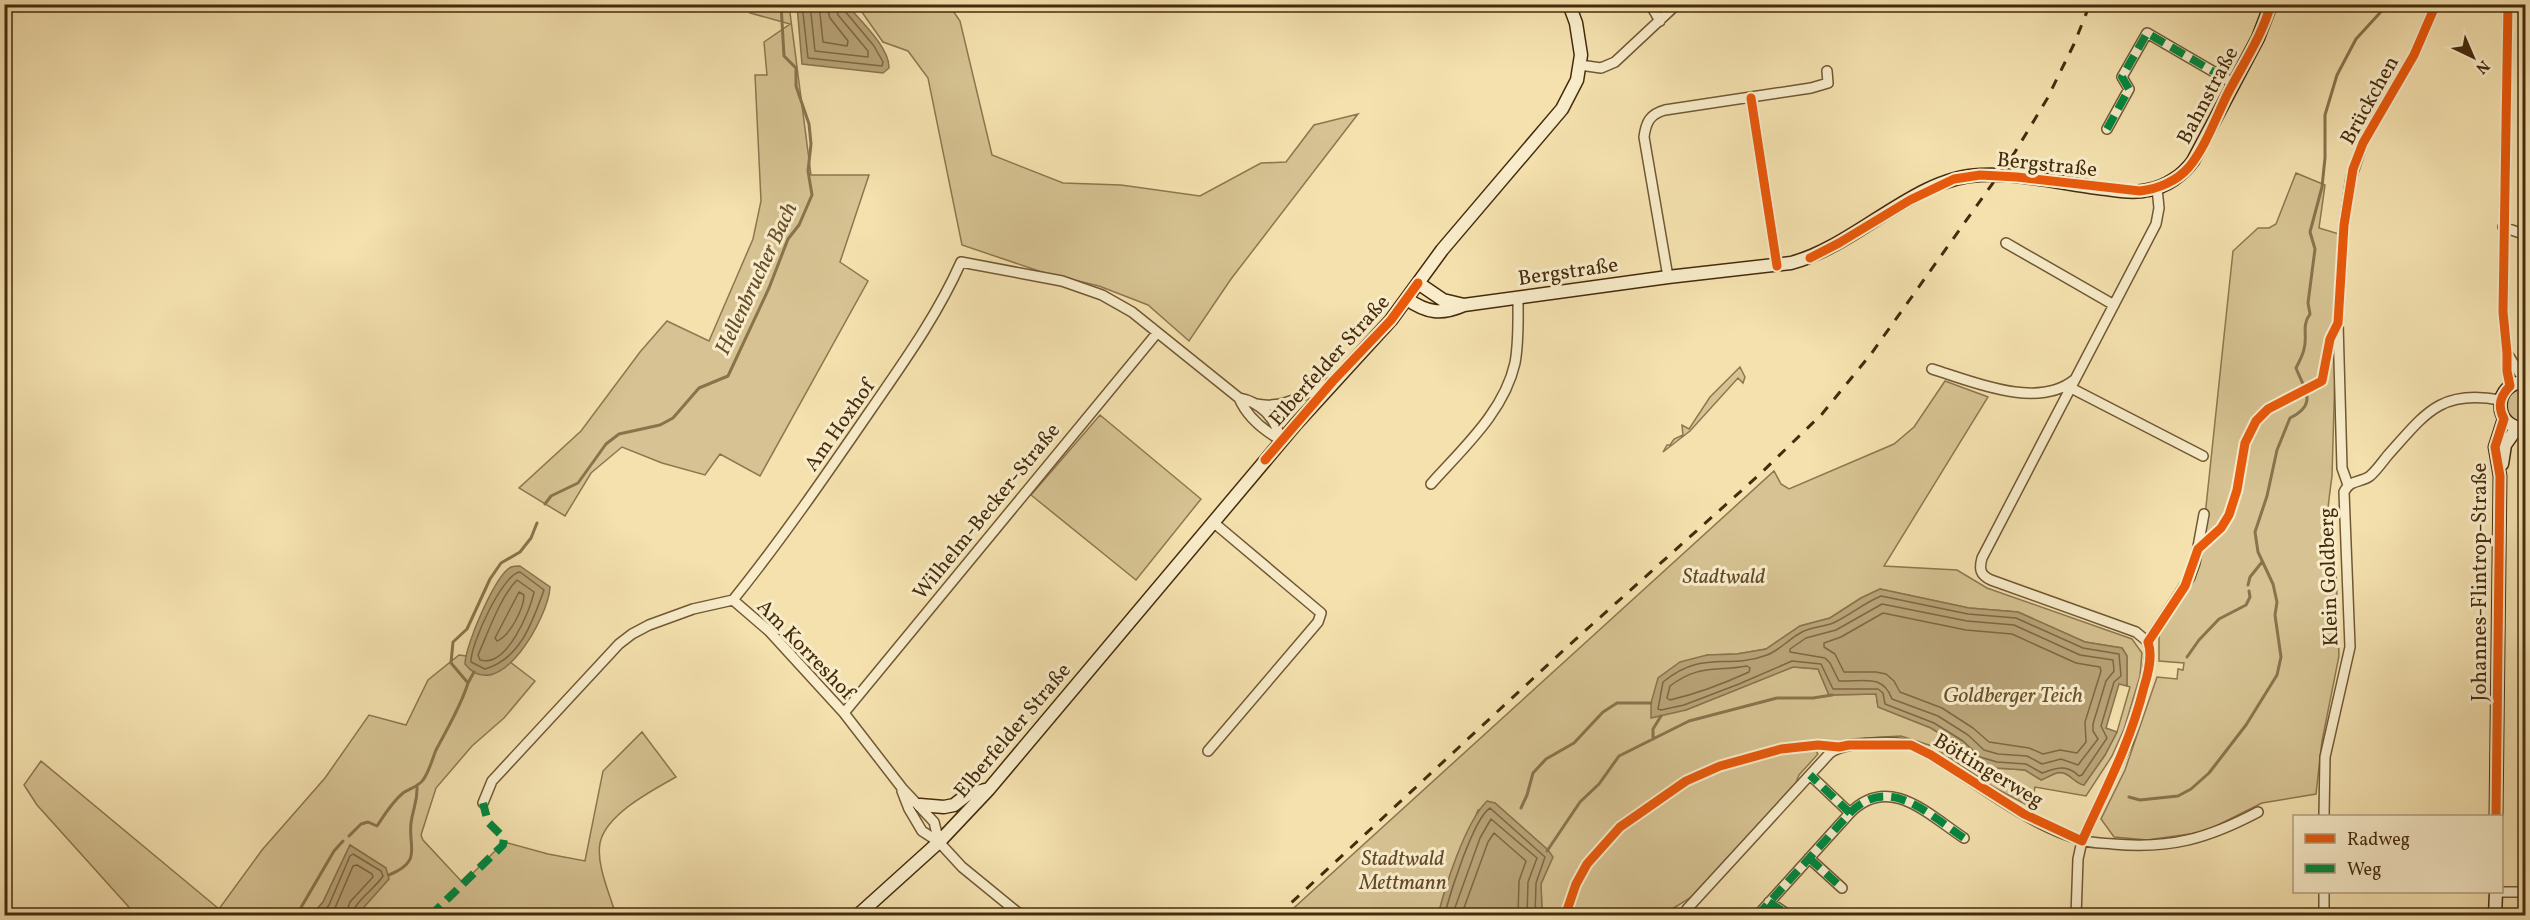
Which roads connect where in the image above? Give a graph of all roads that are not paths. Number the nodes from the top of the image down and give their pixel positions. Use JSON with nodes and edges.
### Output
{"nodes":[{"id":1,"x":1569,"y":4,"type":"edge"},
{"id":2,"x":1650,"y":4,"type":"edge"},
{"id":3,"x":1677,"y":4,"type":"edge"},
{"id":4,"x":2271,"y":4,"type":"edge"},
{"id":5,"x":2436,"y":4,"type":"edge"},
{"id":6,"x":2508,"y":4,"type":"edge"},
{"id":7,"x":1660,"y":21,"type":"junction"},
{"id":8,"x":1581,"y":65,"type":"junction"},
{"id":9,"x":1827,"y":71,"type":"dead end"},
{"id":10,"x":2233,"y":83,"type":"junction"},
{"id":11,"x":1751,"y":98,"type":"junction"},
{"id":12,"x":2107,"y":129,"type":"dead end"},
{"id":13,"x":2157,"y":188,"type":"junction"},
{"id":14,"x":2503,"y":227,"type":"junction"},
{"id":15,"x":2526,"y":235,"type":"edge"},
{"id":16,"x":2006,"y":243,"type":"dead end"},
{"id":17,"x":1777,"y":266,"type":"junction"},
{"id":18,"x":1668,"y":277,"type":"junction"},
{"id":19,"x":1418,"y":282,"type":"junction"},
{"id":20,"x":1518,"y":298,"type":"junction"},
{"id":21,"x":1407,"y":299,"type":"junction"},
{"id":22,"x":1464,"y":305,"type":"junction"},
{"id":23,"x":2114,"y":305,"type":"junction"},
{"id":24,"x":1157,"y":333,"type":"junction"},
{"id":25,"x":2507,"y":353,"type":"junction"},
{"id":26,"x":1932,"y":369,"type":"dead end"},
{"id":27,"x":2075,"y":379,"type":"junction"},
{"id":28,"x":1333,"y":381,"type":"junction"},
{"id":29,"x":2525,"y":382,"type":"edge"},
{"id":30,"x":2510,"y":386,"type":"junction"},
{"id":31,"x":2071,"y":388,"type":"junction"},
{"id":32,"x":1239,"y":398,"type":"junction"},
{"id":33,"x":2500,"y":400,"type":"junction"},
{"id":34,"x":1256,"y":404,"type":"junction"},
{"id":35,"x":2504,"y":419,"type":"junction"},
{"id":36,"x":2521,"y":428,"type":"edge"},
{"id":37,"x":1281,"y":441,"type":"junction"},
{"id":38,"x":2203,"y":456,"type":"dead end"},
{"id":39,"x":2500,"y":476,"type":"junction"},
{"id":40,"x":1431,"y":484,"type":"dead end"},
{"id":41,"x":2348,"y":485,"type":"junction"},
{"id":42,"x":2204,"y":514,"type":"dead end"},
{"id":43,"x":1213,"y":522,"type":"junction"},
{"id":44,"x":734,"y":600,"type":"junction"},
{"id":45,"x":2148,"y":642,"type":"junction"},
{"id":46,"x":844,"y":714,"type":"junction"},
{"id":47,"x":1208,"y":751,"type":"dead end"},
{"id":48,"x":1810,"y":775,"type":"junction"},
{"id":49,"x":902,"y":788,"type":"junction"},
{"id":50,"x":988,"y":789,"type":"junction"},
{"id":51,"x":483,"y":803,"type":"dead end"},
{"id":52,"x":920,"y":805,"type":"junction"},
{"id":53,"x":2258,"y":812,"type":"dead end"},
{"id":54,"x":1850,"y":813,"type":"junction"},
{"id":55,"x":2324,"y":815,"type":"edge"},
{"id":56,"x":2496,"y":815,"type":"edge"},
{"id":57,"x":1964,"y":838,"type":"dead end"},
{"id":58,"x":2082,"y":841,"type":"junction"},
{"id":59,"x":939,"y":842,"type":"junction"},
{"id":60,"x":1809,"y":858,"type":"junction"},
{"id":61,"x":1842,"y":888,"type":"dead end"},
{"id":62,"x":2503,"y":892,"type":"edge"},
{"id":63,"x":2526,"y":892,"type":"edge"},
{"id":64,"x":2324,"y":893,"type":"edge"},
{"id":65,"x":2496,"y":893,"type":"edge"},
{"id":66,"x":1769,"y":903,"type":"junction"},
{"id":67,"x":1687,"y":909,"type":"dead end"},
{"id":68,"x":857,"y":915,"type":"edge"},
{"id":69,"x":1022,"y":915,"type":"edge"},
{"id":70,"x":1757,"y":915,"type":"edge"},
{"id":71,"x":1790,"y":915,"type":"edge"},
{"id":72,"x":2076,"y":915,"type":"edge"},
{"id":73,"x":2324,"y":915,"type":"edge"},
{"id":74,"x":2495,"y":915,"type":"edge"}],
"edges":[{"from":1,"to":8,"type":"main road"},
{"from":2,"to":7,"type":"street"},
{"from":3,"to":7,"type":"street"},
{"from":4,"to":10,"type":"main road","name":"Bahnstraße"},
{"from":5,"to":41,"type":"street","name":"Brückchen"},
{"from":6,"to":14,"type":"street"},
{"from":7,"to":8,"type":"street"},
{"from":8,"to":19,"type":"main road","name":"Elberfelder Straße"},
{"from":9,"to":11,"type":"street"},
{"from":10,"to":12,"type":"street","name":"Bahnstraße"},
{"from":10,"to":13,"type":"main road","name":"Bahnstraße"},
{"from":11,"to":17,"type":"street"},
{"from":11,"to":18,"type":"street"},
{"from":13,"to":17,"type":"main road","name":"Bergstraße"},
{"from":13,"to":23,"type":"street"},
{"from":14,"to":15,"type":"street"},
{"from":14,"to":25,"type":"street"},
{"from":16,"to":23,"type":"street"},
{"from":17,"to":18,"type":"main road","name":"Bergstraße"},
{"from":18,"to":20,"type":"main road","name":"Bergstraße"},
{"from":19,"to":21,"type":"main road","name":"Elberfelder Straße"},
{"from":19,"to":22,"type":"main road","name":"Bergstraße"},
{"from":20,"to":22,"type":"main road","name":"Bergstraße"},
{"from":20,"to":40,"type":"street"},
{"from":21,"to":22,"type":"main road","name":"Bergstraße"},
{"from":21,"to":28,"type":"main road","name":"Elberfelder Straße"},
{"from":23,"to":27,"type":"street"},
{"from":24,"to":32,"type":"street"},
{"from":24,"to":44,"type":"street","name":"Am Hoxhof"},
{"from":24,"to":46,"type":"street","name":"Wilhelm-Becker-Straße"},
{"from":25,"to":29,"type":"street"},
{"from":25,"to":30,"type":"street"},
{"from":26,"to":27,"type":"street"},
{"from":27,"to":31,"type":"street"},
{"from":28,"to":34,"type":"street"},
{"from":28,"to":37,"type":"main road","name":"Elberfelder Straße"},
{"from":29,"to":30,"type":"main road"},
{"from":30,"to":33,"type":"main road"},
{"from":31,"to":38,"type":"street"},
{"from":31,"to":45,"type":"street"},
{"from":32,"to":34,"type":"street"},
{"from":32,"to":37,"type":"street"},
{"from":33,"to":35,"type":"main road","name":"Johannes-Flintrop-Straße"},
{"from":33,"to":41,"type":"street","name":"Klein Goldberg"},
{"from":34,"to":37,"type":"street"},
{"from":35,"to":36,"type":"main road","name":"Johannes-Flintrop-Straße"},
{"from":35,"to":39,"type":"main road","name":"Johannes-Flintrop-Straße"},
{"from":36,"to":39,"type":"main road","name":"Johannes-Flintrop-Straße"},
{"from":37,"to":43,"type":"main road","name":"Elberfelder Straße"},
{"from":39,"to":56,"type":"main road","name":"Johannes-Flintrop-Straße"},
{"from":41,"to":55,"type":"street","name":"Klein Goldberg"},
{"from":42,"to":45,"type":"street"},
{"from":43,"to":47,"type":"street"},
{"from":43,"to":50,"type":"main road","name":"Elberfelder Straße"},
{"from":44,"to":46,"type":"street","name":"Am Korreshof"},
{"from":44,"to":51,"type":"street","name":"Am Korreshof"},
{"from":45,"to":58,"type":"street"},
{"from":46,"to":49,"type":"street","name":"Am Korreshof"},
{"from":48,"to":54,"type":"street"},
{"from":48,"to":58,"type":"street","name":"Böttingerweg"},
{"from":48,"to":67,"type":"street","name":"Böttingerweg"},
{"from":49,"to":52,"type":"street","name":"Am Korreshof"},
{"from":49,"to":59,"type":"street","name":"Am Korreshof"},
{"from":50,"to":52,"type":"main road"},
{"from":50,"to":59,"type":"main road","name":"Elberfelder Straße"},
{"from":52,"to":59,"type":"street","name":"Am Korreshof"},
{"from":53,"to":58,"type":"street"},
{"from":54,"to":57,"type":"street"},
{"from":54,"to":60,"type":"street"},
{"from":58,"to":72,"type":"street"},
{"from":59,"to":68,"type":"main road","name":"Elberfelder Straße"},
{"from":59,"to":69,"type":"street"},
{"from":60,"to":61,"type":"street"},
{"from":60,"to":66,"type":"street"},
{"from":62,"to":63,"type":"street"},
{"from":64,"to":73,"type":"street"},
{"from":65,"to":74,"type":"main road"},
{"from":66,"to":70,"type":"street"},
{"from":66,"to":71,"type":"street"}]}
